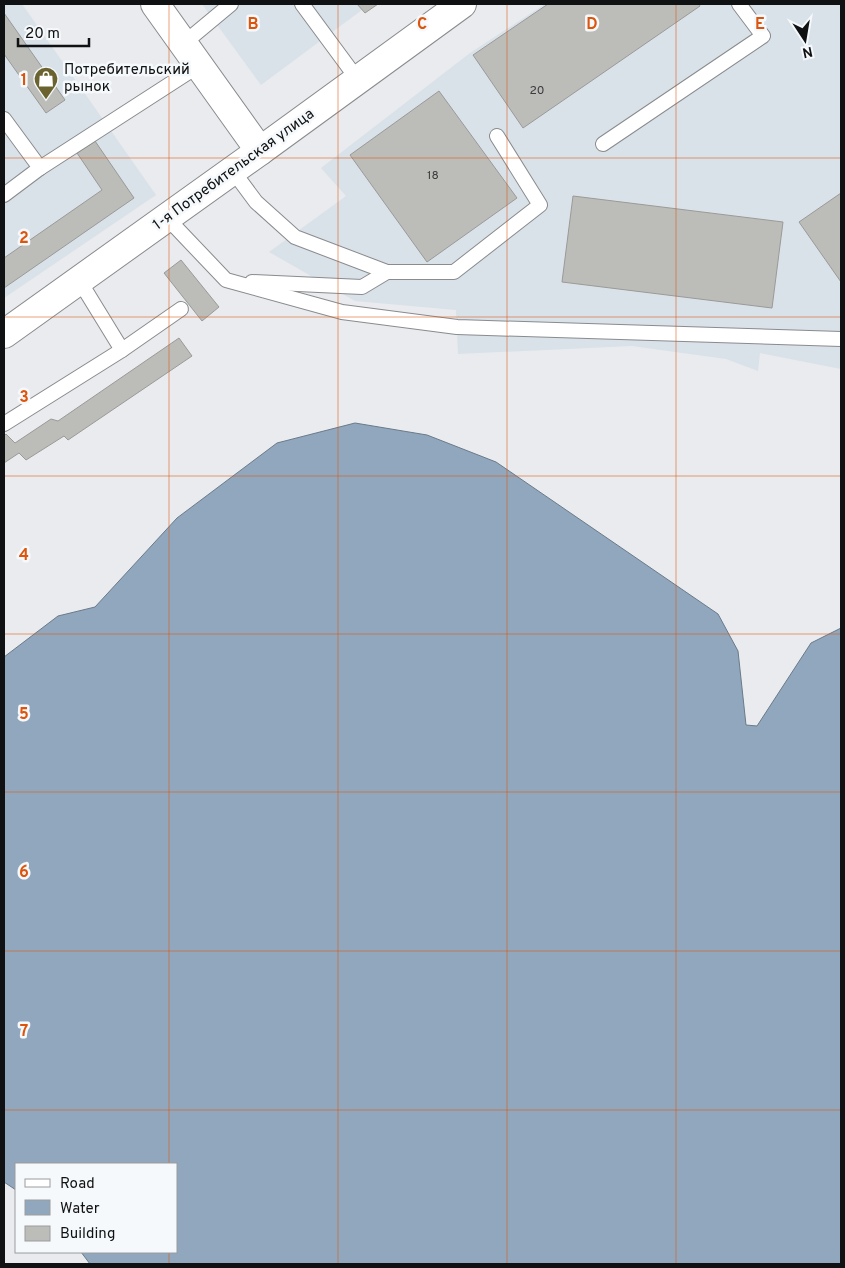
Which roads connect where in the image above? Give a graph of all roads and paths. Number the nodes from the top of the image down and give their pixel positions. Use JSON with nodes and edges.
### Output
{"nodes":[{"id":1,"x":155,"y":4,"type":"edge"},
{"id":2,"x":231,"y":4,"type":"edge"},
{"id":3,"x":302,"y":4,"type":"edge"},
{"id":4,"x":462,"y":4,"type":"edge"},
{"id":5,"x":740,"y":4,"type":"edge"},
{"id":6,"x":183,"y":44,"type":"junction"},
{"id":7,"x":198,"y":66,"type":"junction"},
{"id":8,"x":358,"y":80,"type":"junction"},
{"id":9,"x":4,"y":120,"type":"edge"},
{"id":10,"x":497,"y":136,"type":"dead end"},
{"id":11,"x":603,"y":144,"type":"dead end"},
{"id":12,"x":260,"y":151,"type":"junction"},
{"id":13,"x":40,"y":168,"type":"junction"},
{"id":14,"x":232,"y":171,"type":"junction"},
{"id":15,"x":4,"y":194,"type":"edge"},
{"id":16,"x":167,"y":218,"type":"junction"},
{"id":17,"x":387,"y":272,"type":"junction"},
{"id":18,"x":79,"y":280,"type":"junction"},
{"id":19,"x":226,"y":280,"type":"junction"},
{"id":20,"x":181,"y":310,"type":"dead end"},
{"id":21,"x":4,"y":334,"type":"edge"},
{"id":22,"x":841,"y":339,"type":"edge"},
{"id":23,"x":122,"y":350,"type":"junction"},
{"id":24,"x":4,"y":424,"type":"edge"}],
"edges":[{"from":1,"to":6,"type":"street"},
{"from":2,"to":6,"type":"lane"},
{"from":3,"to":8,"type":"lane"},
{"from":4,"to":8,"type":"street","name":"1-я Потребительская улица"},
{"from":5,"to":11,"type":"lane"},
{"from":6,"to":7,"type":"street"},
{"from":7,"to":12,"type":"street"},
{"from":7,"to":13,"type":"lane"},
{"from":8,"to":12,"type":"street","name":"1-я Потребительская улица"},
{"from":9,"to":13,"type":"lane"},
{"from":10,"to":17,"type":"lane"},
{"from":12,"to":14,"type":"street","name":"1-я Потребительская улица"},
{"from":13,"to":15,"type":"lane"},
{"from":14,"to":16,"type":"street","name":"1-я Потребительская улица"},
{"from":14,"to":17,"type":"lane"},
{"from":16,"to":18,"type":"street","name":"1-я Потребительская улица"},
{"from":16,"to":19,"type":"lane"},
{"from":17,"to":19,"type":"lane"},
{"from":18,"to":21,"type":"street","name":"1-я Потребительская улица"},
{"from":18,"to":23,"type":"lane"},
{"from":19,"to":22,"type":"lane"},
{"from":20,"to":23,"type":"lane"},
{"from":23,"to":24,"type":"lane"}]}
